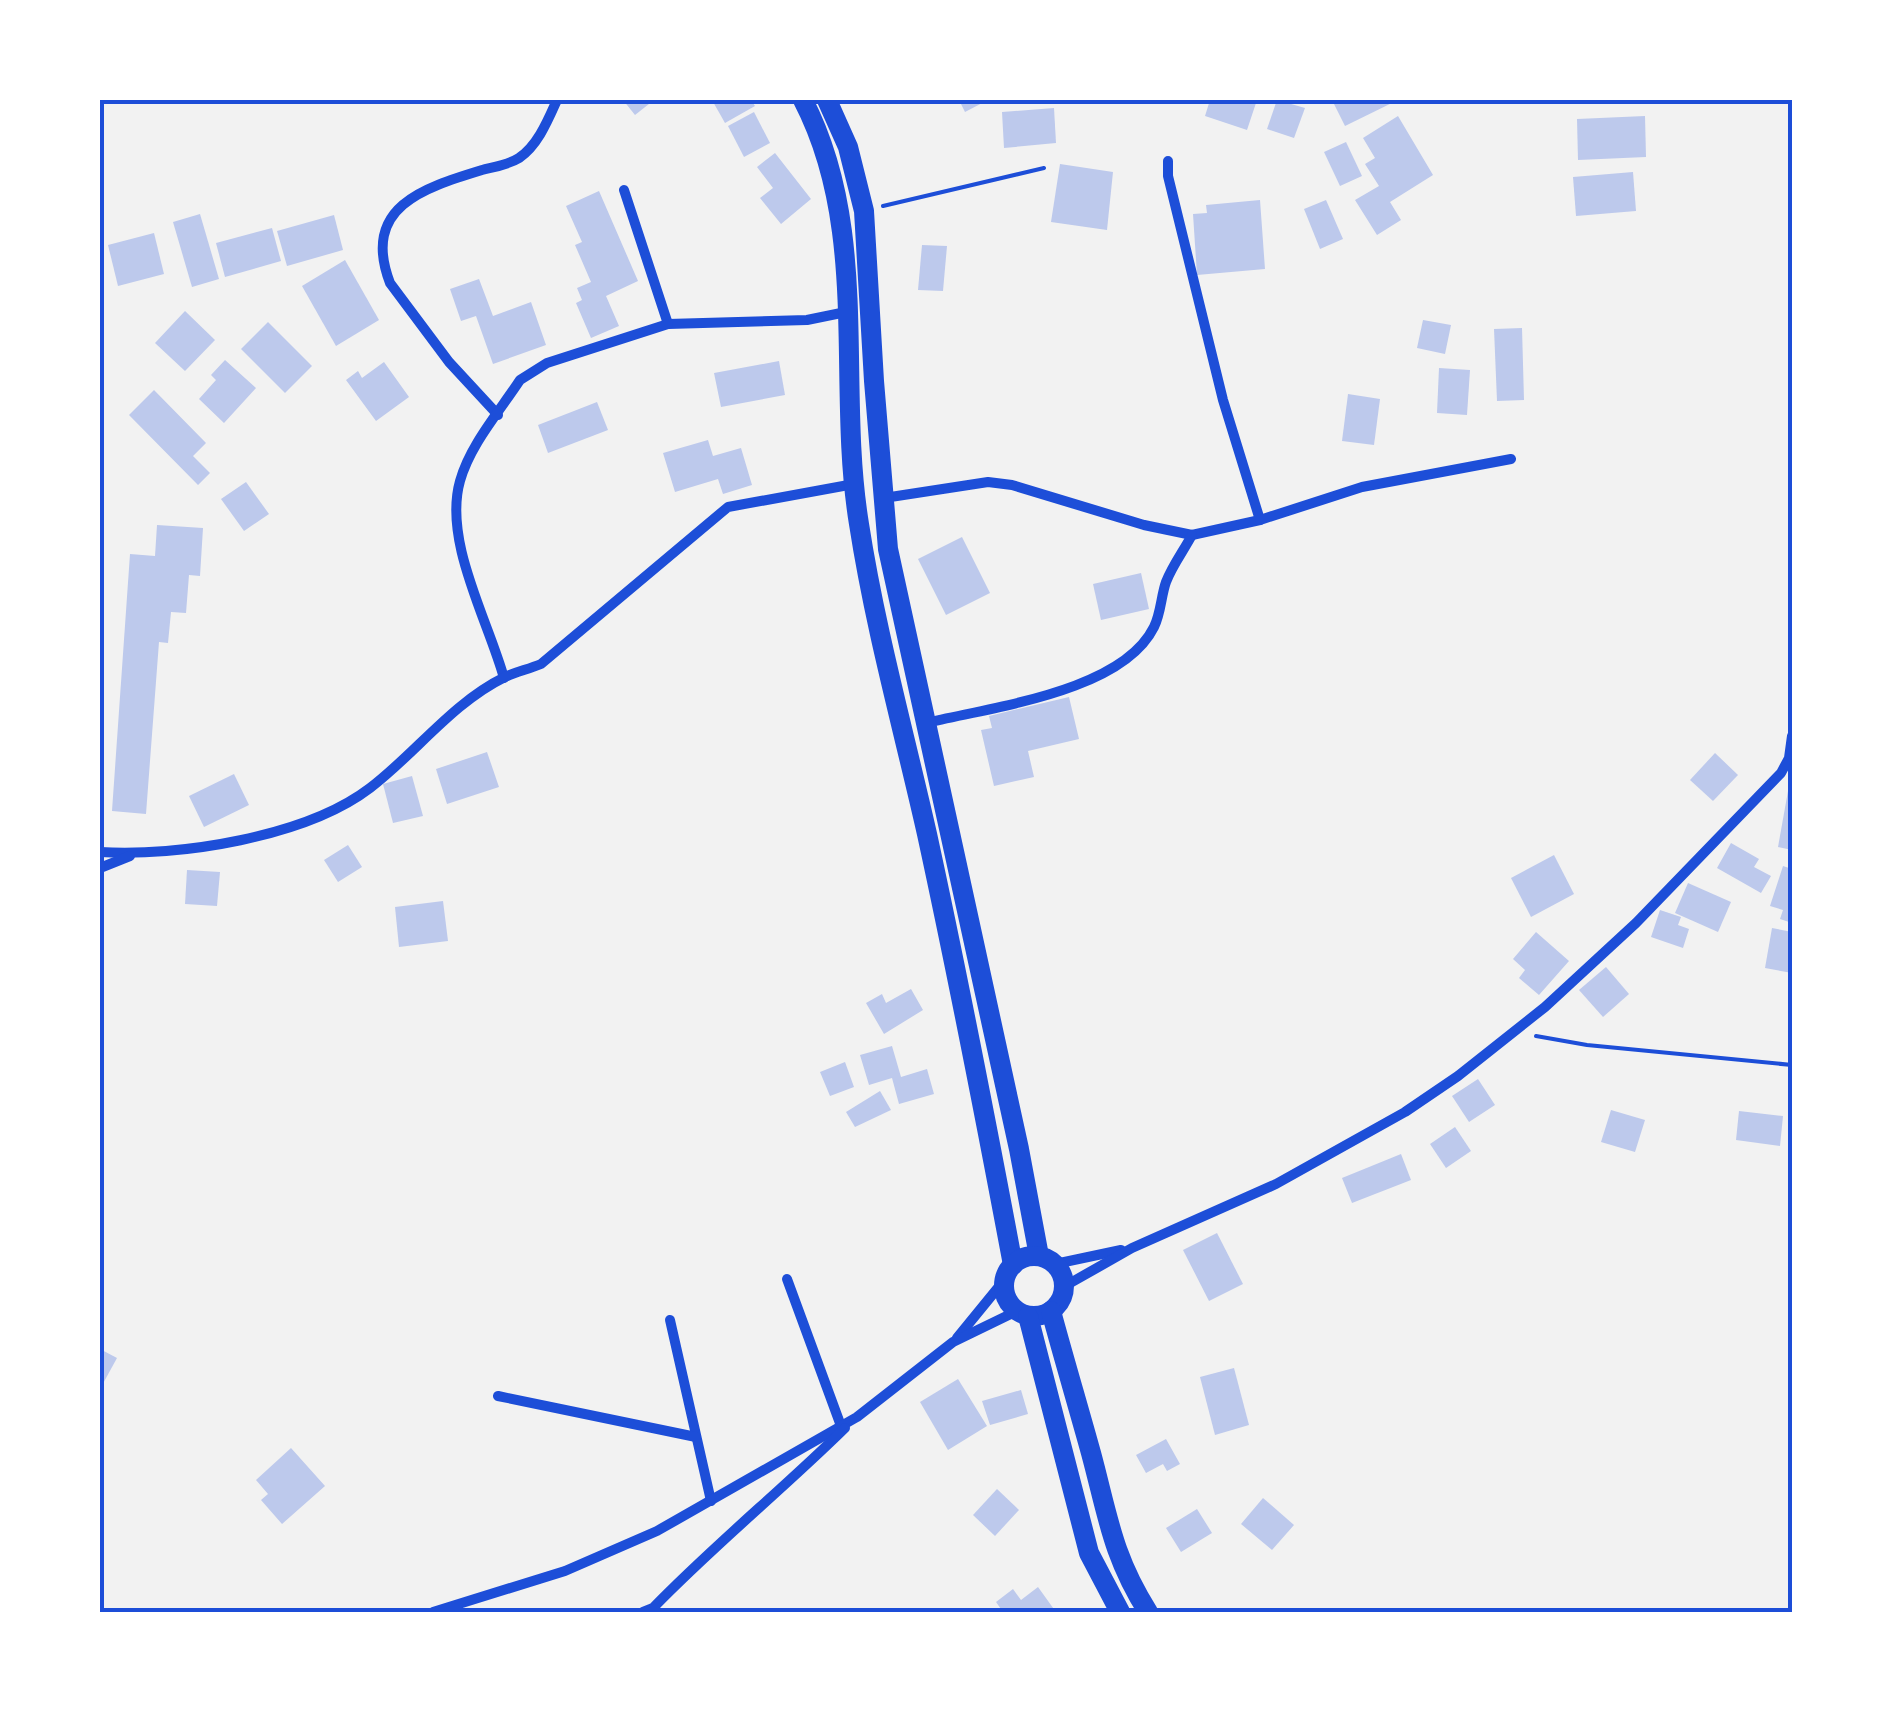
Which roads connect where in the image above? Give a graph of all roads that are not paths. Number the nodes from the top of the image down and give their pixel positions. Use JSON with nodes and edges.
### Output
{"nodes":[{"id":1,"x":558,"y":100,"type":"edge"},
{"id":2,"x":803,"y":100,"type":"edge"},
{"id":3,"x":827,"y":100,"type":"edge"},
{"id":4,"x":1168,"y":161,"type":"dead end"},
{"id":5,"x":624,"y":190,"type":"dead end"},
{"id":6,"x":846,"y":312,"type":"junction"},
{"id":7,"x":668,"y":324,"type":"junction"},
{"id":8,"x":498,"y":415,"type":"junction"},
{"id":9,"x":1511,"y":459,"type":"dead end"},
{"id":10,"x":854,"y":484,"type":"junction"},
{"id":11,"x":882,"y":498,"type":"junction"},
{"id":12,"x":1260,"y":520,"type":"junction"},
{"id":13,"x":1192,"y":534,"type":"junction"},
{"id":14,"x":504,"y":678,"type":"junction"},
{"id":15,"x":925,"y":723,"type":"junction"},
{"id":16,"x":1792,"y":736,"type":"edge"},
{"id":17,"x":100,"y":852,"type":"edge"},
{"id":18,"x":135,"y":854,"type":"junction"},
{"id":19,"x":100,"y":868,"type":"edge"},
{"id":20,"x":1132,"y":1248,"type":"junction"},
{"id":21,"x":1047,"y":1260,"type":"junction"},
{"id":22,"x":1009,"y":1271,"type":"junction"},
{"id":23,"x":786,"y":1279,"type":"dead end"},
{"id":24,"x":1064,"y":1286,"type":"junction"},
{"id":25,"x":1051,"y":1312,"type":"junction"},
{"id":26,"x":1023,"y":1314,"type":"junction"},
{"id":27,"x":670,"y":1320,"type":"dead end"},
{"id":28,"x":953,"y":1342,"type":"junction"},
{"id":29,"x":498,"y":1396,"type":"dead end"},
{"id":30,"x":856,"y":1418,"type":"junction"},
{"id":31,"x":841,"y":1426,"type":"junction"},
{"id":32,"x":696,"y":1437,"type":"junction"},
{"id":33,"x":711,"y":1501,"type":"junction"},
{"id":34,"x":649,"y":1611,"type":"edge"},
{"id":35,"x":433,"y":1612,"type":"edge"},
{"id":36,"x":1120,"y":1612,"type":"edge"},
{"id":37,"x":1148,"y":1612,"type":"edge"}],
"edges":[{"from":1,"to":8,"type":"street"},
{"from":2,"to":6,"type":"main road"},
{"from":3,"to":11,"type":"main road"},
{"from":4,"to":12,"type":"street"},
{"from":5,"to":7,"type":"street"},
{"from":6,"to":7,"type":"street"},
{"from":6,"to":10,"type":"main road"},
{"from":7,"to":8,"type":"street"},
{"from":8,"to":14,"type":"street"},
{"from":9,"to":12,"type":"street"},
{"from":10,"to":14,"type":"street"},
{"from":10,"to":22,"type":"main road"},
{"from":11,"to":13,"type":"street"},
{"from":11,"to":15,"type":"main road"},
{"from":12,"to":13,"type":"street"},
{"from":13,"to":15,"type":"street"},
{"from":14,"to":18,"type":"street"},
{"from":15,"to":21,"type":"main road"},
{"from":16,"to":20,"type":"street"},
{"from":17,"to":18,"type":"street"},
{"from":18,"to":19,"type":"street"},
{"from":20,"to":21,"type":"street"},
{"from":20,"to":24,"type":"street"},
{"from":21,"to":22,"type":"main road"},
{"from":21,"to":24,"type":"main road"},
{"from":22,"to":26,"type":"main road"},
{"from":22,"to":28,"type":"street"},
{"from":23,"to":31,"type":"street"},
{"from":24,"to":25,"type":"main road"},
{"from":25,"to":26,"type":"main road"},
{"from":25,"to":37,"type":"main road"},
{"from":26,"to":28,"type":"street"},
{"from":26,"to":36,"type":"main road"},
{"from":27,"to":32,"type":"street"},
{"from":28,"to":30,"type":"street"},
{"from":29,"to":32,"type":"street"},
{"from":30,"to":31,"type":"street"},
{"from":30,"to":34,"type":"street"},
{"from":31,"to":33,"type":"street"},
{"from":32,"to":33,"type":"street"},
{"from":33,"to":35,"type":"street"}]}
